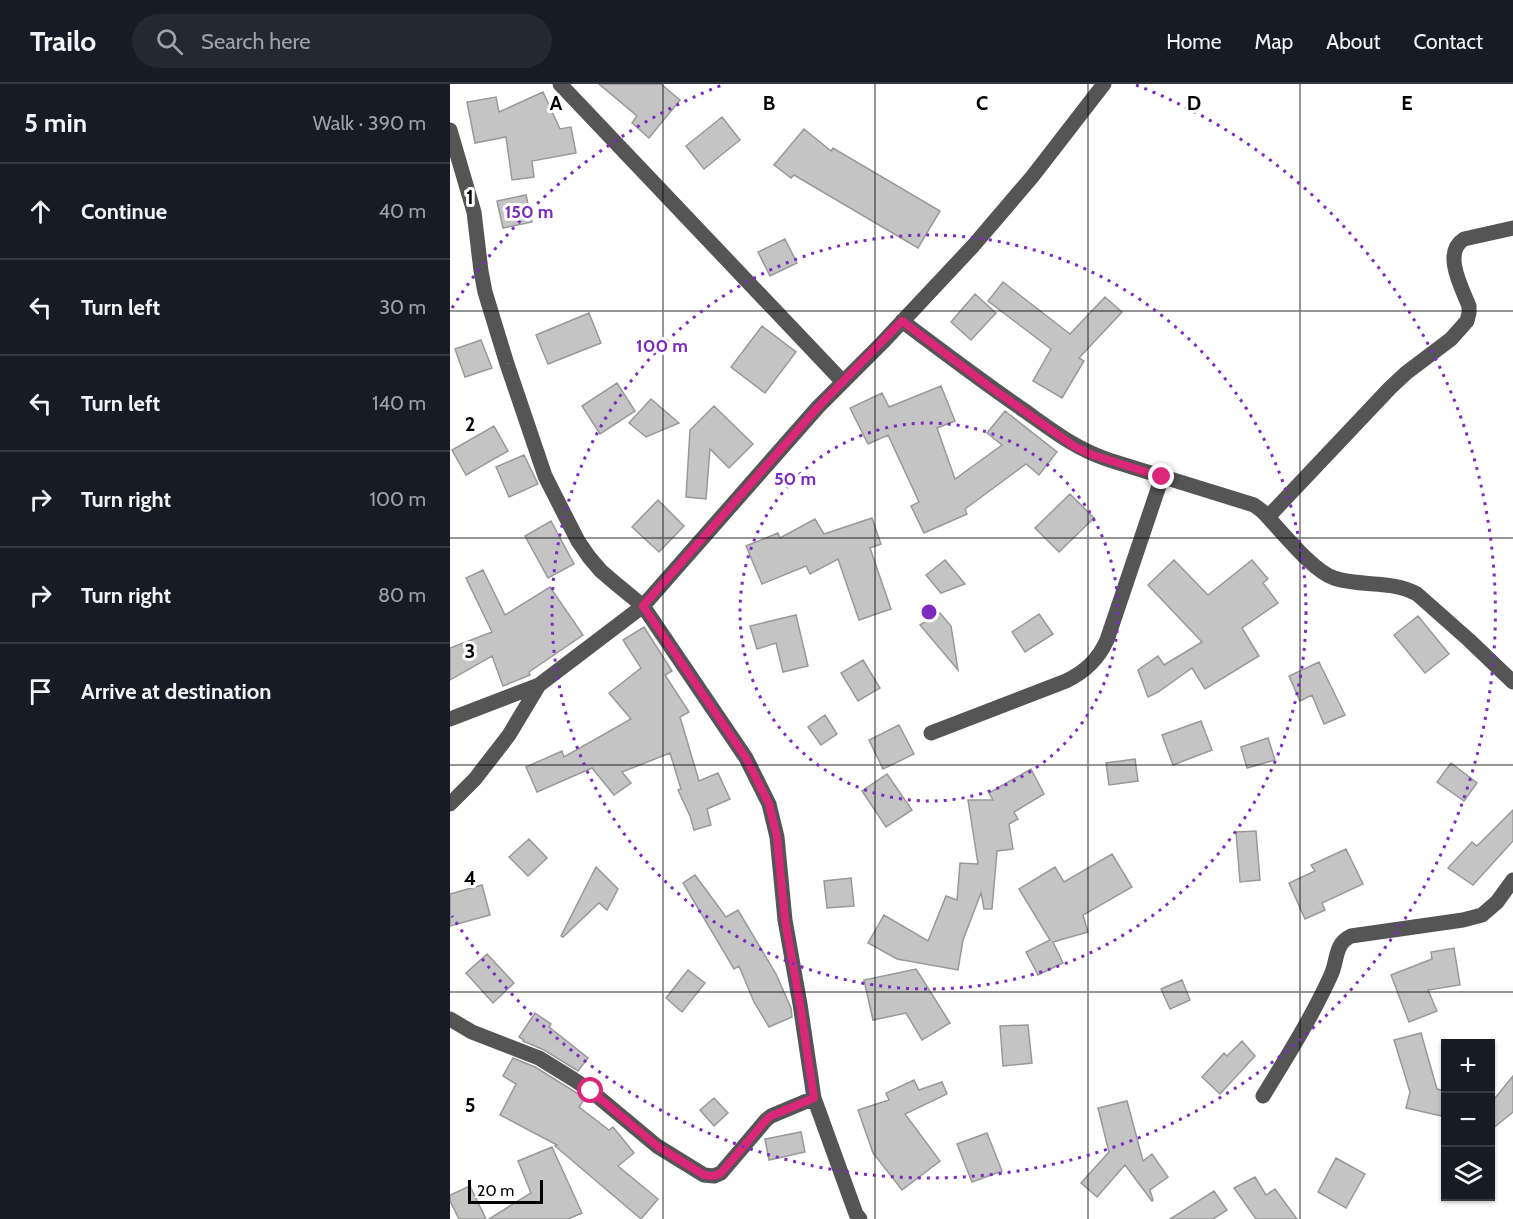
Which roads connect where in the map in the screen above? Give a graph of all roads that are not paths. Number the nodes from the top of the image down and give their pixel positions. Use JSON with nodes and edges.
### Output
{"nodes":[{"id":1,"x":560,"y":84,"type":"edge"},
{"id":2,"x":1104,"y":84,"type":"edge"},
{"id":3,"x":450,"y":130,"type":"edge"},
{"id":4,"x":1513,"y":228,"type":"edge"},
{"id":5,"x":902,"y":321,"type":"junction"},
{"id":6,"x":843,"y":382,"type":"junction"},
{"id":7,"x":1162,"y":477,"type":"junction"},
{"id":8,"x":1268,"y":517,"type":"junction"},
{"id":9,"x":643,"y":606,"type":"junction"},
{"id":10,"x":1513,"y":682,"type":"edge"},
{"id":11,"x":539,"y":685,"type":"junction"},
{"id":12,"x":450,"y":719,"type":"edge"},
{"id":13,"x":931,"y":733,"type":"dead end"},
{"id":14,"x":450,"y":804,"type":"edge"},
{"id":15,"x":1513,"y":880,"type":"edge"},
{"id":16,"x":450,"y":1019,"type":"edge"},
{"id":17,"x":1263,"y":1096,"type":"dead end"},
{"id":18,"x":814,"y":1098,"type":"junction"},
{"id":19,"x":860,"y":1219,"type":"edge"}],
"edges":[{"from":1,"to":6,"type":"street"},
{"from":2,"to":5,"type":"street"},
{"from":3,"to":9,"type":"street"},
{"from":4,"to":8,"type":"street"},
{"from":5,"to":6,"type":"street"},
{"from":5,"to":7,"type":"street"},
{"from":6,"to":9,"type":"street"},
{"from":7,"to":8,"type":"street"},
{"from":7,"to":13,"type":"street"},
{"from":8,"to":10,"type":"street"},
{"from":9,"to":11,"type":"street"},
{"from":9,"to":18,"type":"street"},
{"from":11,"to":12,"type":"street"},
{"from":11,"to":14,"type":"street"},
{"from":15,"to":17,"type":"street"},
{"from":16,"to":18,"type":"street"},
{"from":18,"to":19,"type":"street"}]}
